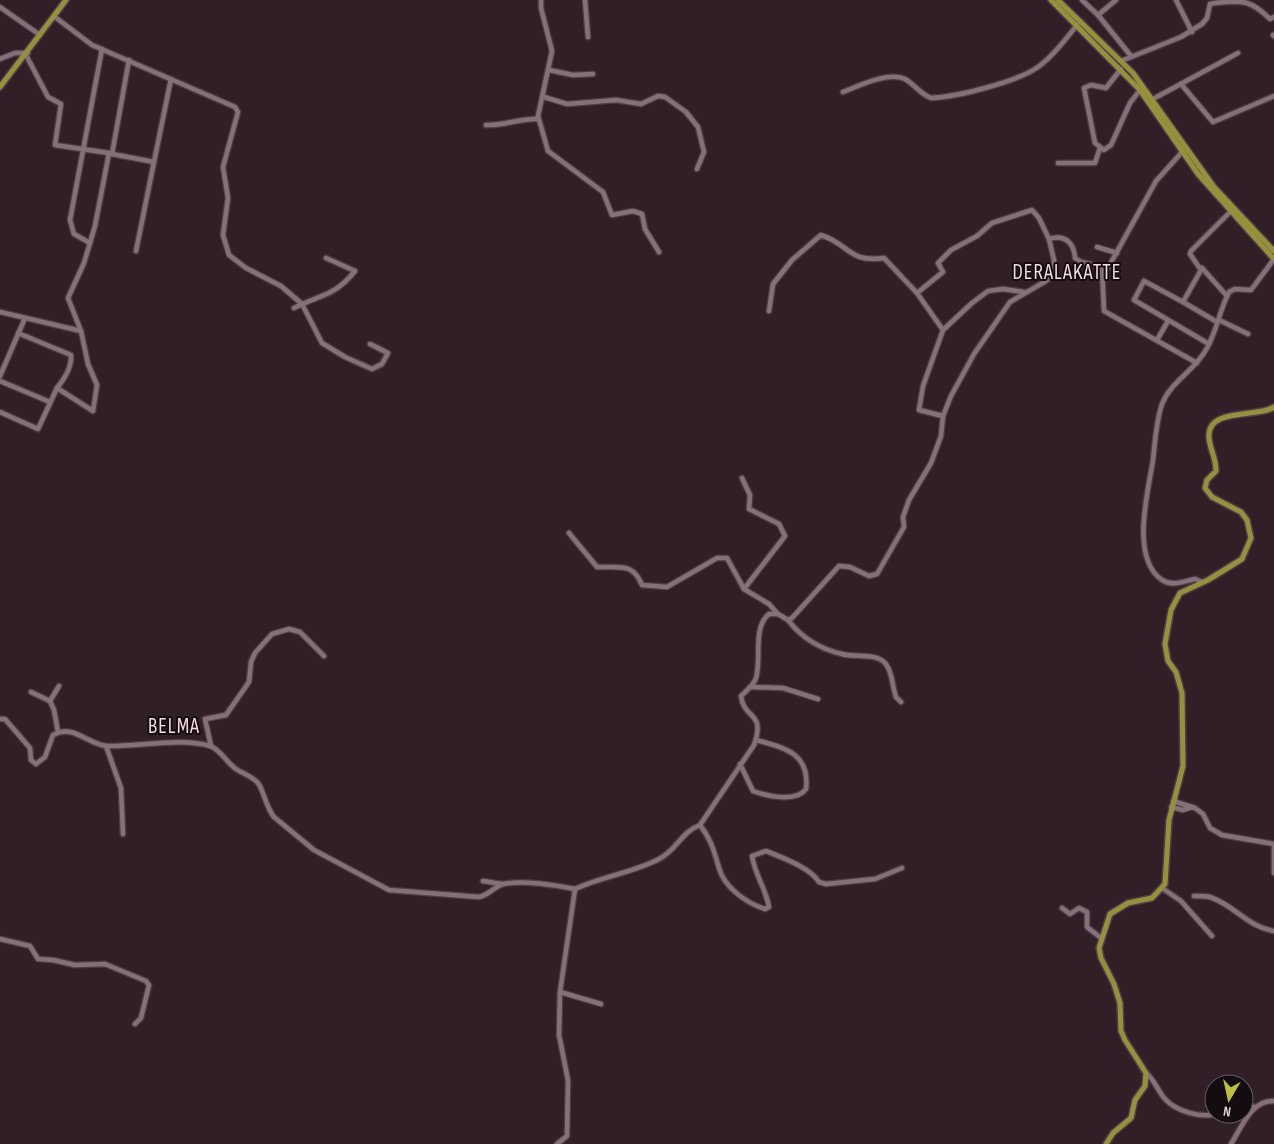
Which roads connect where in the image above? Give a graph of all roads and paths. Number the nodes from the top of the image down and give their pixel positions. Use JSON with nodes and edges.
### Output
{"nodes":[{"id":1,"x":66,"y":0,"type":"edge"},
{"id":2,"x":541,"y":0,"type":"edge"},
{"id":3,"x":585,"y":0,"type":"edge"},
{"id":4,"x":1051,"y":0,"type":"edge"},
{"id":5,"x":1058,"y":0,"type":"edge"},
{"id":6,"x":1082,"y":0,"type":"edge"},
{"id":7,"x":1116,"y":0,"type":"edge"},
{"id":8,"x":1176,"y":0,"type":"edge"},
{"id":9,"x":1256,"y":2,"type":"edge"},
{"id":10,"x":0,"y":7,"type":"edge"},
{"id":11,"x":1098,"y":15,"type":"junction"},
{"id":12,"x":54,"y":16,"type":"junction"},
{"id":13,"x":1274,"y":17,"type":"edge"},
{"id":14,"x":1077,"y":25,"type":"junction"},
{"id":15,"x":1192,"y":32,"type":"junction"},
{"id":16,"x":40,"y":36,"type":"junction"},
{"id":17,"x":588,"y":37,"type":"dead end"},
{"id":18,"x":102,"y":49,"type":"junction"},
{"id":19,"x":1109,"y":52,"type":"junction"},
{"id":20,"x":1238,"y":53,"type":"dead end"},
{"id":21,"x":27,"y":54,"type":"junction"},
{"id":22,"x":1131,"y":56,"type":"junction"},
{"id":23,"x":0,"y":59,"type":"edge"},
{"id":24,"x":129,"y":60,"type":"junction"},
{"id":25,"x":1121,"y":61,"type":"junction"},
{"id":26,"x":1121,"y":69,"type":"junction"},
{"id":27,"x":548,"y":70,"type":"junction"},
{"id":28,"x":594,"y":74,"type":"dead end"},
{"id":29,"x":171,"y":79,"type":"junction"},
{"id":30,"x":1181,"y":84,"type":"junction"},
{"id":31,"x":0,"y":87,"type":"edge"},
{"id":32,"x":1140,"y":90,"type":"junction"},
{"id":33,"x":843,"y":92,"type":"dead end"},
{"id":34,"x":1274,"y":96,"type":"edge"},
{"id":35,"x":544,"y":97,"type":"junction"},
{"id":36,"x":1154,"y":99,"type":"junction"},
{"id":37,"x":538,"y":116,"type":"junction"},
{"id":38,"x":486,"y":125,"type":"dead end"},
{"id":39,"x":1100,"y":148,"type":"junction"},
{"id":40,"x":83,"y":149,"type":"junction"},
{"id":41,"x":1184,"y":150,"type":"junction"},
{"id":42,"x":110,"y":154,"type":"junction"},
{"id":43,"x":154,"y":162,"type":"junction"},
{"id":44,"x":1058,"y":163,"type":"dead end"},
{"id":45,"x":697,"y":169,"type":"dead end"},
{"id":46,"x":1230,"y":212,"type":"junction"},
{"id":47,"x":1049,"y":239,"type":"junction"},
{"id":48,"x":90,"y":243,"type":"junction"},
{"id":49,"x":1097,"y":247,"type":"dead end"},
{"id":50,"x":136,"y":251,"type":"dead end"},
{"id":51,"x":1274,"y":251,"type":"edge"},
{"id":52,"x":659,"y":252,"type":"dead end"},
{"id":53,"x":1117,"y":253,"type":"junction"},
{"id":54,"x":326,"y":258,"type":"dead end"},
{"id":55,"x":1274,"y":259,"type":"edge"},
{"id":56,"x":1102,"y":267,"type":"junction"},
{"id":57,"x":1201,"y":267,"type":"junction"},
{"id":58,"x":1025,"y":292,"type":"junction"},
{"id":59,"x":917,"y":293,"type":"junction"},
{"id":60,"x":1227,"y":296,"type":"junction"},
{"id":61,"x":1183,"y":302,"type":"junction"},
{"id":62,"x":302,"y":304,"type":"junction"},
{"id":63,"x":294,"y":308,"type":"dead end"},
{"id":64,"x":769,"y":311,"type":"dead end"},
{"id":65,"x":0,"y":312,"type":"edge"},
{"id":66,"x":25,"y":318,"type":"junction"},
{"id":67,"x":1168,"y":321,"type":"junction"},
{"id":68,"x":1218,"y":321,"type":"junction"},
{"id":69,"x":943,"y":330,"type":"junction"},
{"id":70,"x":81,"y":331,"type":"junction"},
{"id":71,"x":18,"y":333,"type":"junction"},
{"id":72,"x":1248,"y":334,"type":"dead end"},
{"id":73,"x":1157,"y":340,"type":"junction"},
{"id":74,"x":370,"y":344,"type":"dead end"},
{"id":75,"x":1209,"y":344,"type":"junction"},
{"id":76,"x":1198,"y":363,"type":"junction"},
{"id":77,"x":0,"y":376,"type":"edge"},
{"id":78,"x":0,"y":381,"type":"edge"},
{"id":79,"x":57,"y":388,"type":"junction"},
{"id":80,"x":50,"y":402,"type":"junction"},
{"id":81,"x":1274,"y":407,"type":"edge"},
{"id":82,"x":0,"y":412,"type":"edge"},
{"id":83,"x":943,"y":416,"type":"junction"},
{"id":84,"x":742,"y":478,"type":"dead end"},
{"id":85,"x":569,"y":533,"type":"dead end"},
{"id":86,"x":1202,"y":582,"type":"junction"},
{"id":87,"x":744,"y":590,"type":"junction"},
{"id":88,"x":778,"y":614,"type":"junction"},
{"id":89,"x":788,"y":620,"type":"junction"},
{"id":90,"x":324,"y":656,"type":"dead end"},
{"id":91,"x":59,"y":686,"type":"dead end"},
{"id":92,"x":750,"y":688,"type":"junction"},
{"id":93,"x":31,"y":692,"type":"dead end"},
{"id":94,"x":818,"y":699,"type":"dead end"},
{"id":95,"x":50,"y":701,"type":"junction"},
{"id":96,"x":901,"y":702,"type":"dead end"},
{"id":97,"x":0,"y":719,"type":"edge"},
{"id":98,"x":58,"y":732,"type":"junction"},
{"id":99,"x":756,"y":740,"type":"junction"},
{"id":100,"x":106,"y":746,"type":"junction"},
{"id":101,"x":210,"y":746,"type":"junction"},
{"id":102,"x":740,"y":764,"type":"junction"},
{"id":103,"x":1173,"y":801,"type":"junction"},
{"id":104,"x":1172,"y":807,"type":"junction"},
{"id":105,"x":1192,"y":807,"type":"junction"},
{"id":106,"x":700,"y":825,"type":"junction"},
{"id":107,"x":123,"y":834,"type":"dead end"},
{"id":108,"x":1274,"y":846,"type":"edge"},
{"id":109,"x":902,"y":868,"type":"dead end"},
{"id":110,"x":1274,"y":873,"type":"edge"},
{"id":111,"x":482,"y":881,"type":"dead end"},
{"id":112,"x":502,"y":884,"type":"junction"},
{"id":113,"x":1162,"y":888,"type":"junction"},
{"id":114,"x":575,"y":889,"type":"junction"},
{"id":115,"x":1194,"y":896,"type":"dead end"},
{"id":116,"x":1062,"y":908,"type":"dead end"},
{"id":117,"x":1274,"y":931,"type":"edge"},
{"id":118,"x":1212,"y":936,"type":"dead end"},
{"id":119,"x":1101,"y":938,"type":"junction"},
{"id":120,"x":0,"y":939,"type":"edge"},
{"id":121,"x":560,"y":992,"type":"junction"},
{"id":122,"x":601,"y":1004,"type":"dead end"},
{"id":123,"x":135,"y":1024,"type":"dead end"},
{"id":124,"x":1146,"y":1073,"type":"junction"},
{"id":125,"x":1274,"y":1100,"type":"edge"},
{"id":126,"x":1254,"y":1107,"type":"edge"},
{"id":127,"x":1204,"y":1116,"type":"edge"},
{"id":128,"x":1243,"y":1124,"type":"edge"},
{"id":129,"x":556,"y":1144,"type":"edge"},
{"id":130,"x":1106,"y":1144,"type":"edge"},
{"id":131,"x":1231,"y":1144,"type":"edge"}],
"edges":[{"from":1,"to":12,"type":"main road"},
{"from":2,"to":27,"type":"street"},
{"from":3,"to":17,"type":"street"},
{"from":4,"to":14,"type":"main road"},
{"from":5,"to":19,"type":"main road"},
{"from":6,"to":11,"type":"street"},
{"from":7,"to":11,"type":"street"},
{"from":8,"to":15,"type":"street"},
{"from":9,"to":13,"type":"street"},
{"from":9,"to":15,"type":"street"},
{"from":10,"to":16,"type":"street"},
{"from":11,"to":22,"type":"street"},
{"from":12,"to":16,"type":"main road"},
{"from":12,"to":18,"type":"street"},
{"from":14,"to":19,"type":"main road"},
{"from":14,"to":33,"type":"street"},
{"from":15,"to":22,"type":"street"},
{"from":16,"to":21,"type":"main road"},
{"from":18,"to":24,"type":"street"},
{"from":18,"to":40,"type":"street"},
{"from":19,"to":25,"type":"main road"},
{"from":19,"to":26,"type":"main road"},
{"from":20,"to":30,"type":"street"},
{"from":21,"to":23,"type":"street"},
{"from":21,"to":31,"type":"main road"},
{"from":21,"to":40,"type":"street"},
{"from":22,"to":25,"type":"street"},
{"from":24,"to":29,"type":"street"},
{"from":24,"to":42,"type":"street"},
{"from":25,"to":36,"type":"main road"},
{"from":26,"to":32,"type":"main road"},
{"from":26,"to":39,"type":"street"},
{"from":27,"to":28,"type":"street"},
{"from":27,"to":35,"type":"street"},
{"from":29,"to":43,"type":"street"},
{"from":29,"to":62,"type":"street"},
{"from":30,"to":34,"type":"street"},
{"from":30,"to":36,"type":"street"},
{"from":32,"to":39,"type":"street"},
{"from":32,"to":41,"type":"main road"},
{"from":35,"to":37,"type":"street"},
{"from":35,"to":45,"type":"street"},
{"from":36,"to":41,"type":"main road"},
{"from":37,"to":38,"type":"street"},
{"from":37,"to":52,"type":"street"},
{"from":39,"to":44,"type":"street"},
{"from":40,"to":42,"type":"street"},
{"from":40,"to":48,"type":"street"},
{"from":41,"to":46,"type":"main road"},
{"from":41,"to":51,"type":"main road"},
{"from":41,"to":53,"type":"street"},
{"from":42,"to":43,"type":"street"},
{"from":42,"to":48,"type":"street"},
{"from":43,"to":50,"type":"street"},
{"from":46,"to":55,"type":"main road"},
{"from":46,"to":57,"type":"street"},
{"from":47,"to":56,"type":"street"},
{"from":47,"to":58,"type":"street"},
{"from":47,"to":59,"type":"street"},
{"from":48,"to":70,"type":"street"},
{"from":49,"to":53,"type":"street"},
{"from":53,"to":56,"type":"street"},
{"from":54,"to":62,"type":"street"},
{"from":55,"to":60,"type":"street"},
{"from":56,"to":73,"type":"street"},
{"from":57,"to":60,"type":"street"},
{"from":57,"to":61,"type":"street"},
{"from":58,"to":69,"type":"street"},
{"from":58,"to":83,"type":"street"},
{"from":59,"to":64,"type":"street"},
{"from":59,"to":69,"type":"street"},
{"from":60,"to":68,"type":"street"},
{"from":61,"to":67,"type":"street"},
{"from":61,"to":68,"type":"street"},
{"from":62,"to":63,"type":"street"},
{"from":62,"to":74,"type":"street"},
{"from":65,"to":66,"type":"street"},
{"from":66,"to":70,"type":"street"},
{"from":66,"to":71,"type":"street"},
{"from":67,"to":73,"type":"street"},
{"from":67,"to":75,"type":"street"},
{"from":68,"to":72,"type":"street"},
{"from":68,"to":75,"type":"street"},
{"from":69,"to":83,"type":"street"},
{"from":70,"to":79,"type":"street"},
{"from":71,"to":77,"type":"street"},
{"from":71,"to":79,"type":"street"},
{"from":73,"to":76,"type":"street"},
{"from":75,"to":76,"type":"street"},
{"from":76,"to":86,"type":"street"},
{"from":78,"to":80,"type":"street"},
{"from":79,"to":80,"type":"street"},
{"from":80,"to":82,"type":"street"},
{"from":81,"to":86,"type":"main road"},
{"from":83,"to":89,"type":"street"},
{"from":84,"to":87,"type":"street"},
{"from":85,"to":87,"type":"street"},
{"from":86,"to":103,"type":"main road"},
{"from":87,"to":88,"type":"street"},
{"from":88,"to":89,"type":"street"},
{"from":88,"to":92,"type":"street"},
{"from":89,"to":96,"type":"street"},
{"from":90,"to":101,"type":"street"},
{"from":91,"to":95,"type":"street"},
{"from":92,"to":94,"type":"street"},
{"from":92,"to":99,"type":"street"},
{"from":93,"to":95,"type":"street"},
{"from":95,"to":98,"type":"street"},
{"from":97,"to":98,"type":"street"},
{"from":98,"to":100,"type":"street"},
{"from":99,"to":102,"type":"street"},
{"from":99,"to":102,"type":"street"},
{"from":100,"to":101,"type":"street"},
{"from":100,"to":107,"type":"street"},
{"from":101,"to":112,"type":"street"},
{"from":102,"to":106,"type":"street"},
{"from":103,"to":104,"type":"main road"},
{"from":103,"to":105,"type":"street"},
{"from":104,"to":105,"type":"street"},
{"from":104,"to":113,"type":"main road"},
{"from":105,"to":108,"type":"street"},
{"from":106,"to":109,"type":"street"},
{"from":106,"to":114,"type":"street"},
{"from":108,"to":110,"type":"street"},
{"from":111,"to":112,"type":"street"},
{"from":112,"to":114,"type":"street"},
{"from":113,"to":118,"type":"street"},
{"from":113,"to":119,"type":"main road"},
{"from":114,"to":121,"type":"street"},
{"from":115,"to":117,"type":"street"},
{"from":116,"to":119,"type":"street"},
{"from":119,"to":124,"type":"main road"},
{"from":120,"to":123,"type":"street"},
{"from":121,"to":122,"type":"street"},
{"from":121,"to":129,"type":"street"},
{"from":124,"to":127,"type":"street"},
{"from":124,"to":130,"type":"main road"},
{"from":125,"to":126,"type":"street"},
{"from":128,"to":131,"type":"street"}]}
